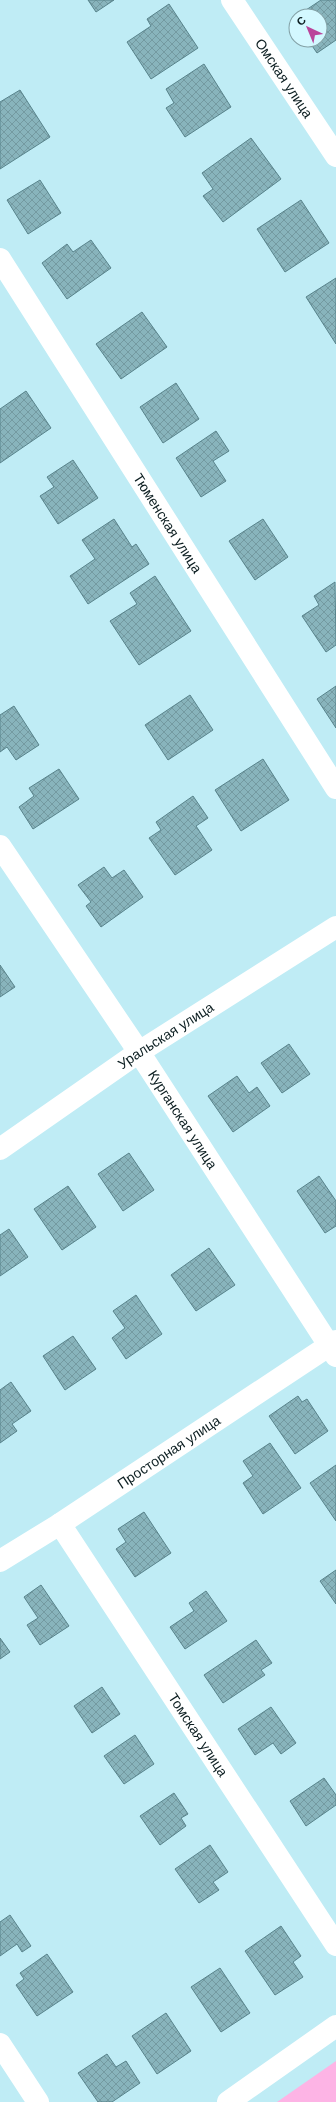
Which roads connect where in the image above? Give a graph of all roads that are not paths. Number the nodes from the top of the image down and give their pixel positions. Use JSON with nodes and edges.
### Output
{"nodes":[{"id":1,"x":232,"y":0,"type":"edge"},
{"id":2,"x":336,"y":156,"type":"edge"},
{"id":3,"x":0,"y":259,"type":"edge"},
{"id":4,"x":336,"y":788,"type":"edge"},
{"id":5,"x":0,"y":846,"type":"edge"},
{"id":6,"x":336,"y":927,"type":"edge"},
{"id":7,"x":139,"y":1052,"type":"junction"},
{"id":8,"x":0,"y":1149,"type":"edge"},
{"id":9,"x":334,"y":1347,"type":"edge"},
{"id":10,"x":60,"y":1524,"type":"junction"},
{"id":11,"x":0,"y":1561,"type":"edge"},
{"id":12,"x":336,"y":1946,"type":"edge"},
{"id":13,"x":336,"y":2026,"type":"edge"},
{"id":14,"x":0,"y":2044,"type":"edge"},
{"id":15,"x":38,"y":2102,"type":"edge"},
{"id":16,"x":228,"y":2102,"type":"edge"}],
"edges":[{"from":1,"to":2,"type":"street","name":"Омская улица"},
{"from":3,"to":4,"type":"street","name":"Тюменская улица"},
{"from":5,"to":7,"type":"street","name":"Курганская улица"},
{"from":6,"to":7,"type":"street","name":"Уральская улица"},
{"from":7,"to":8,"type":"street","name":"Уральская улица"},
{"from":7,"to":9,"type":"street","name":"Курганская улица"},
{"from":9,"to":10,"type":"street","name":"Просторная улица"},
{"from":10,"to":11,"type":"street","name":"Просторная улица"},
{"from":10,"to":12,"type":"street","name":"Томская улица"},
{"from":13,"to":16,"type":"street"},
{"from":14,"to":15,"type":"street"}]}
